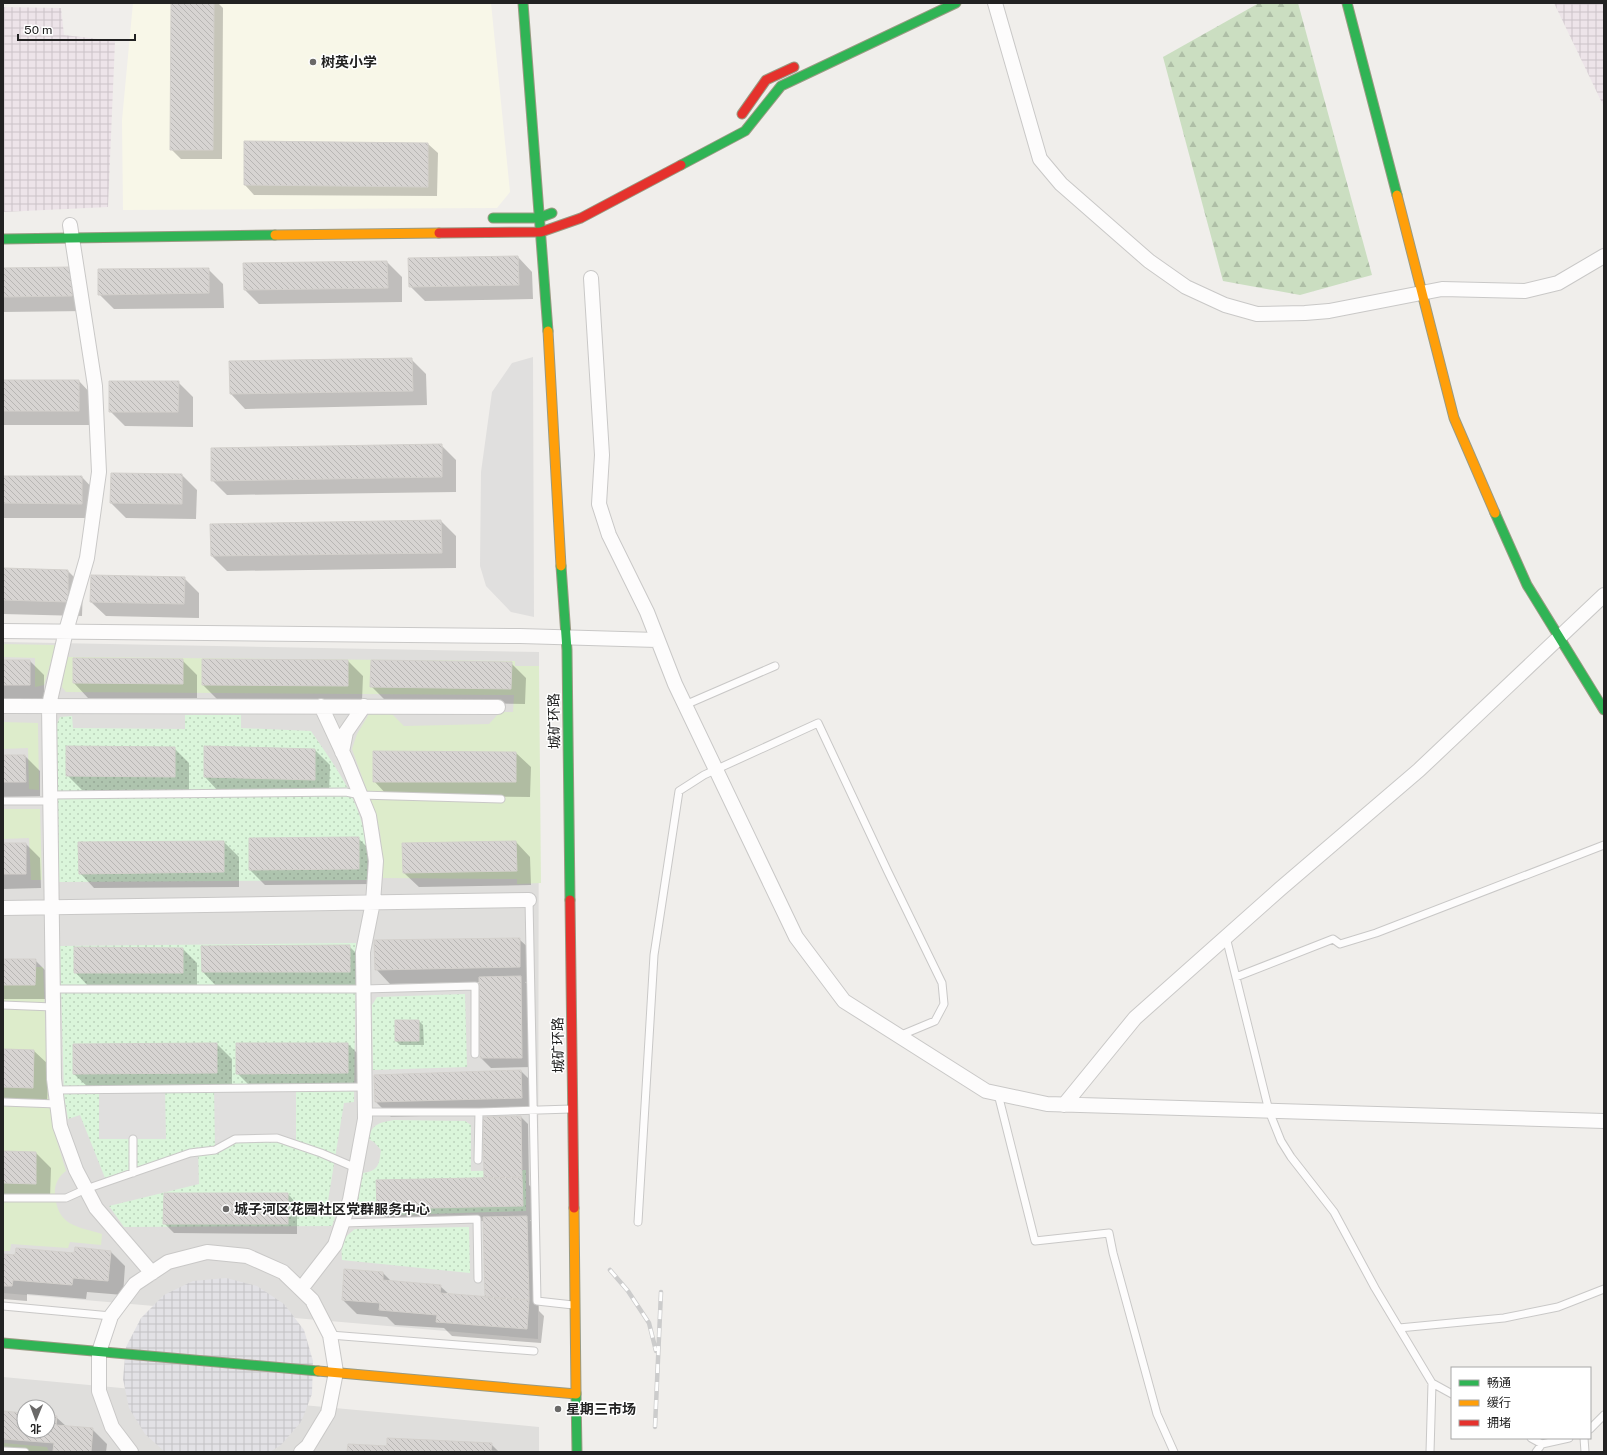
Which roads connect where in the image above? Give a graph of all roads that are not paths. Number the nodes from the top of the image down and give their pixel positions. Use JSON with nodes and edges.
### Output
{"nodes":[{"id":1,"x":523,"y":3,"type":"edge"},
{"id":2,"x":956,"y":3,"type":"edge"},
{"id":3,"x":995,"y":3,"type":"edge"},
{"id":4,"x":1347,"y":3,"type":"edge"},
{"id":5,"x":802,"y":63,"type":"dead end"},
{"id":6,"x":735,"y":124,"type":"dead end"},
{"id":7,"x":559,"y":211,"type":"dead end"},
{"id":8,"x":484,"y":218,"type":"dead end"},
{"id":9,"x":540,"y":218,"type":"junction"},
{"id":10,"x":71,"y":228,"type":"junction"},
{"id":11,"x":540,"y":232,"type":"junction"},
{"id":12,"x":3,"y":239,"type":"edge"},
{"id":13,"x":1604,"y":256,"type":"edge"},
{"id":14,"x":591,"y":278,"type":"dead end"},
{"id":15,"x":1423,"y":292,"type":"junction"},
{"id":16,"x":1604,"y":595,"type":"edge"},
{"id":17,"x":3,"y":630,"type":"edge"},
{"id":18,"x":66,"y":631,"type":"junction"},
{"id":19,"x":565,"y":637,"type":"junction"},
{"id":20,"x":1560,"y":637,"type":"junction"},
{"id":21,"x":657,"y":640,"type":"junction"},
{"id":22,"x":775,"y":666,"type":"dead end"},
{"id":23,"x":49,"y":705,"type":"junction"},
{"id":24,"x":3,"y":706,"type":"edge"},
{"id":25,"x":321,"y":706,"type":"junction"},
{"id":26,"x":364,"y":706,"type":"junction"},
{"id":27,"x":685,"y":706,"type":"junction"},
{"id":28,"x":498,"y":707,"type":"dead end"},
{"id":29,"x":1604,"y":710,"type":"edge"},
{"id":30,"x":342,"y":752,"type":"junction"},
{"id":31,"x":716,"y":770,"type":"junction"},
{"id":32,"x":360,"y":795,"type":"junction"},
{"id":33,"x":50,"y":798,"type":"junction"},
{"id":34,"x":501,"y":799,"type":"dead end"},
{"id":35,"x":3,"y":801,"type":"edge"},
{"id":36,"x":1604,"y":845,"type":"edge"},
{"id":37,"x":529,"y":900,"type":"joint"},
{"id":38,"x":373,"y":902,"type":"junction"},
{"id":39,"x":3,"y":908,"type":"edge"},
{"id":40,"x":52,"y":908,"type":"junction"},
{"id":41,"x":1226,"y":937,"type":"junction"},
{"id":42,"x":1236,"y":977,"type":"junction"},
{"id":43,"x":53,"y":989,"type":"junction"},
{"id":44,"x":364,"y":989,"type":"junction"},
{"id":45,"x":3,"y":1005,"type":"edge"},
{"id":46,"x":53,"y":1007,"type":"junction"},
{"id":47,"x":899,"y":1036,"type":"junction"},
{"id":48,"x":475,"y":1054,"type":"dead end"},
{"id":49,"x":365,"y":1087,"type":"junction"},
{"id":50,"x":56,"y":1090,"type":"junction"},
{"id":51,"x":998,"y":1094,"type":"junction"},
{"id":52,"x":3,"y":1102,"type":"edge"},
{"id":53,"x":57,"y":1104,"type":"junction"},
{"id":54,"x":1064,"y":1105,"type":"junction"},
{"id":55,"x":573,"y":1109,"type":"junction"},
{"id":56,"x":533,"y":1110,"type":"junction"},
{"id":57,"x":1269,"y":1111,"type":"junction"},
{"id":58,"x":365,"y":1112,"type":"junction"},
{"id":59,"x":479,"y":1112,"type":"junction"},
{"id":60,"x":1604,"y":1121,"type":"edge"},
{"id":61,"x":133,"y":1139,"type":"dead end"},
{"id":62,"x":478,"y":1160,"type":"dead end"},
{"id":63,"x":356,"y":1168,"type":"junction"},
{"id":64,"x":133,"y":1173,"type":"junction"},
{"id":65,"x":86,"y":1189,"type":"junction"},
{"id":66,"x":3,"y":1198,"type":"edge"},
{"id":67,"x":638,"y":1222,"type":"dead end"},
{"id":68,"x":343,"y":1223,"type":"junction"},
{"id":69,"x":152,"y":1273,"type":"junction"},
{"id":70,"x":478,"y":1279,"type":"dead end"},
{"id":71,"x":1604,"y":1288,"type":"edge"},
{"id":72,"x":300,"y":1289,"type":"junction"},
{"id":73,"x":575,"y":1305,"type":"junction"},
{"id":74,"x":3,"y":1306,"type":"edge"},
{"id":75,"x":111,"y":1316,"type":"junction"},
{"id":76,"x":1399,"y":1328,"type":"junction"},
{"id":77,"x":330,"y":1335,"type":"junction"},
{"id":78,"x":3,"y":1343,"type":"edge"},
{"id":79,"x":534,"y":1351,"type":"dead end"},
{"id":80,"x":99,"y":1352,"type":"junction"},
{"id":81,"x":336,"y":1372,"type":"junction"},
{"id":82,"x":1432,"y":1383,"type":"junction"},
{"id":83,"x":1451,"y":1393,"type":"edge"},
{"id":84,"x":576,"y":1394,"type":"junction"},
{"id":85,"x":1604,"y":1415,"type":"edge"},
{"id":86,"x":1591,"y":1428,"type":"edge"},
{"id":87,"x":1533,"y":1439,"type":"edge"},
{"id":88,"x":1565,"y":1439,"type":"edge"},
{"id":89,"x":1584,"y":1439,"type":"edge"},
{"id":90,"x":1542,"y":1444,"type":"junction"},
{"id":91,"x":3,"y":1451,"type":"edge"},
{"id":92,"x":25,"y":1452,"type":"edge"},
{"id":93,"x":131,"y":1452,"type":"edge"},
{"id":94,"x":301,"y":1452,"type":"edge"},
{"id":95,"x":577,"y":1452,"type":"edge"},
{"id":96,"x":1174,"y":1452,"type":"edge"},
{"id":97,"x":1430,"y":1452,"type":"edge"},
{"id":98,"x":1536,"y":1452,"type":"edge"},
{"id":99,"x":1585,"y":1452,"type":"edge"}],
"edges":[{"from":1,"to":9,"type":"street","name":"城矿环路"},
{"from":2,"to":11,"type":"street"},
{"from":3,"to":15,"type":"street"},
{"from":4,"to":15,"type":"street"},
{"from":5,"to":6,"type":"street"},
{"from":7,"to":9,"type":"street"},
{"from":8,"to":9,"type":"street"},
{"from":9,"to":11,"type":"street","name":"城矿环路"},
{"from":10,"to":11,"type":"street"},
{"from":10,"to":12,"type":"street"},
{"from":10,"to":18,"type":"street"},
{"from":11,"to":19,"type":"street","name":"城矿环路"},
{"from":13,"to":15,"type":"street"},
{"from":14,"to":21,"type":"street"},
{"from":15,"to":20,"type":"street"},
{"from":16,"to":20,"type":"street"},
{"from":17,"to":18,"type":"street"},
{"from":18,"to":19,"type":"street"},
{"from":18,"to":23,"type":"street"},
{"from":19,"to":21,"type":"street"},
{"from":19,"to":55,"type":"street","name":"城矿环路"},
{"from":20,"to":29,"type":"street"},
{"from":20,"to":41,"type":"street"},
{"from":21,"to":27,"type":"street"},
{"from":22,"to":27,"type":"lane"},
{"from":23,"to":24,"type":"street"},
{"from":23,"to":25,"type":"street"},
{"from":23,"to":33,"type":"street"},
{"from":25,"to":26,"type":"street"},
{"from":25,"to":30,"type":"street"},
{"from":26,"to":28,"type":"street"},
{"from":26,"to":30,"type":"street"},
{"from":27,"to":31,"type":"street"},
{"from":30,"to":32,"type":"street"},
{"from":31,"to":47,"type":"street"},
{"from":31,"to":47,"type":"lane"},
{"from":31,"to":67,"type":"lane"},
{"from":32,"to":33,"type":"lane"},
{"from":32,"to":34,"type":"lane"},
{"from":32,"to":38,"type":"street"},
{"from":33,"to":35,"type":"lane"},
{"from":33,"to":40,"type":"street"},
{"from":36,"to":42,"type":"lane"},
{"from":37,"to":38,"type":"street"},
{"from":37,"to":56,"type":"lane"},
{"from":38,"to":40,"type":"street"},
{"from":38,"to":44,"type":"street"},
{"from":39,"to":40,"type":"street"},
{"from":40,"to":43,"type":"street"},
{"from":41,"to":42,"type":"lane"},
{"from":41,"to":54,"type":"street"},
{"from":42,"to":57,"type":"lane"},
{"from":43,"to":44,"type":"lane"},
{"from":43,"to":46,"type":"street"},
{"from":44,"to":48,"type":"lane"},
{"from":44,"to":49,"type":"street"},
{"from":45,"to":46,"type":"lane"},
{"from":46,"to":50,"type":"street"},
{"from":47,"to":51,"type":"street"},
{"from":49,"to":50,"type":"lane"},
{"from":49,"to":58,"type":"street"},
{"from":50,"to":53,"type":"street"},
{"from":51,"to":54,"type":"street"},
{"from":51,"to":96,"type":"lane"},
{"from":52,"to":53,"type":"lane"},
{"from":53,"to":65,"type":"street"},
{"from":54,"to":57,"type":"street"},
{"from":55,"to":56,"type":"lane"},
{"from":55,"to":73,"type":"street","name":"城矿环路"},
{"from":56,"to":59,"type":"lane"},
{"from":56,"to":73,"type":"lane"},
{"from":57,"to":60,"type":"street"},
{"from":57,"to":76,"type":"lane"},
{"from":58,"to":59,"type":"lane"},
{"from":58,"to":63,"type":"street"},
{"from":59,"to":62,"type":"lane"},
{"from":61,"to":64,"type":"lane"},
{"from":63,"to":64,"type":"lane"},
{"from":63,"to":68,"type":"street"},
{"from":64,"to":65,"type":"lane"},
{"from":65,"to":66,"type":"lane"},
{"from":65,"to":69,"type":"street"},
{"from":68,"to":70,"type":"lane"},
{"from":68,"to":72,"type":"street"},
{"from":69,"to":72,"type":"street"},
{"from":69,"to":75,"type":"street"},
{"from":71,"to":76,"type":"lane"},
{"from":72,"to":77,"type":"street"},
{"from":73,"to":84,"type":"street","name":"城矿环路"},
{"from":74,"to":75,"type":"lane"},
{"from":75,"to":80,"type":"street"},
{"from":76,"to":82,"type":"lane"},
{"from":77,"to":79,"type":"lane"},
{"from":77,"to":81,"type":"street"},
{"from":78,"to":80,"type":"street"},
{"from":80,"to":81,"type":"street"},
{"from":80,"to":93,"type":"street"},
{"from":81,"to":84,"type":"street"},
{"from":81,"to":94,"type":"street"},
{"from":82,"to":83,"type":"lane"},
{"from":82,"to":97,"type":"lane"},
{"from":84,"to":95,"type":"street","name":"城矿环路"},
{"from":85,"to":86,"type":"lane"},
{"from":87,"to":90,"type":"lane"},
{"from":88,"to":90,"type":"lane"},
{"from":89,"to":99,"type":"lane"},
{"from":90,"to":98,"type":"lane"},
{"from":91,"to":92,"type":"lane"}]}
